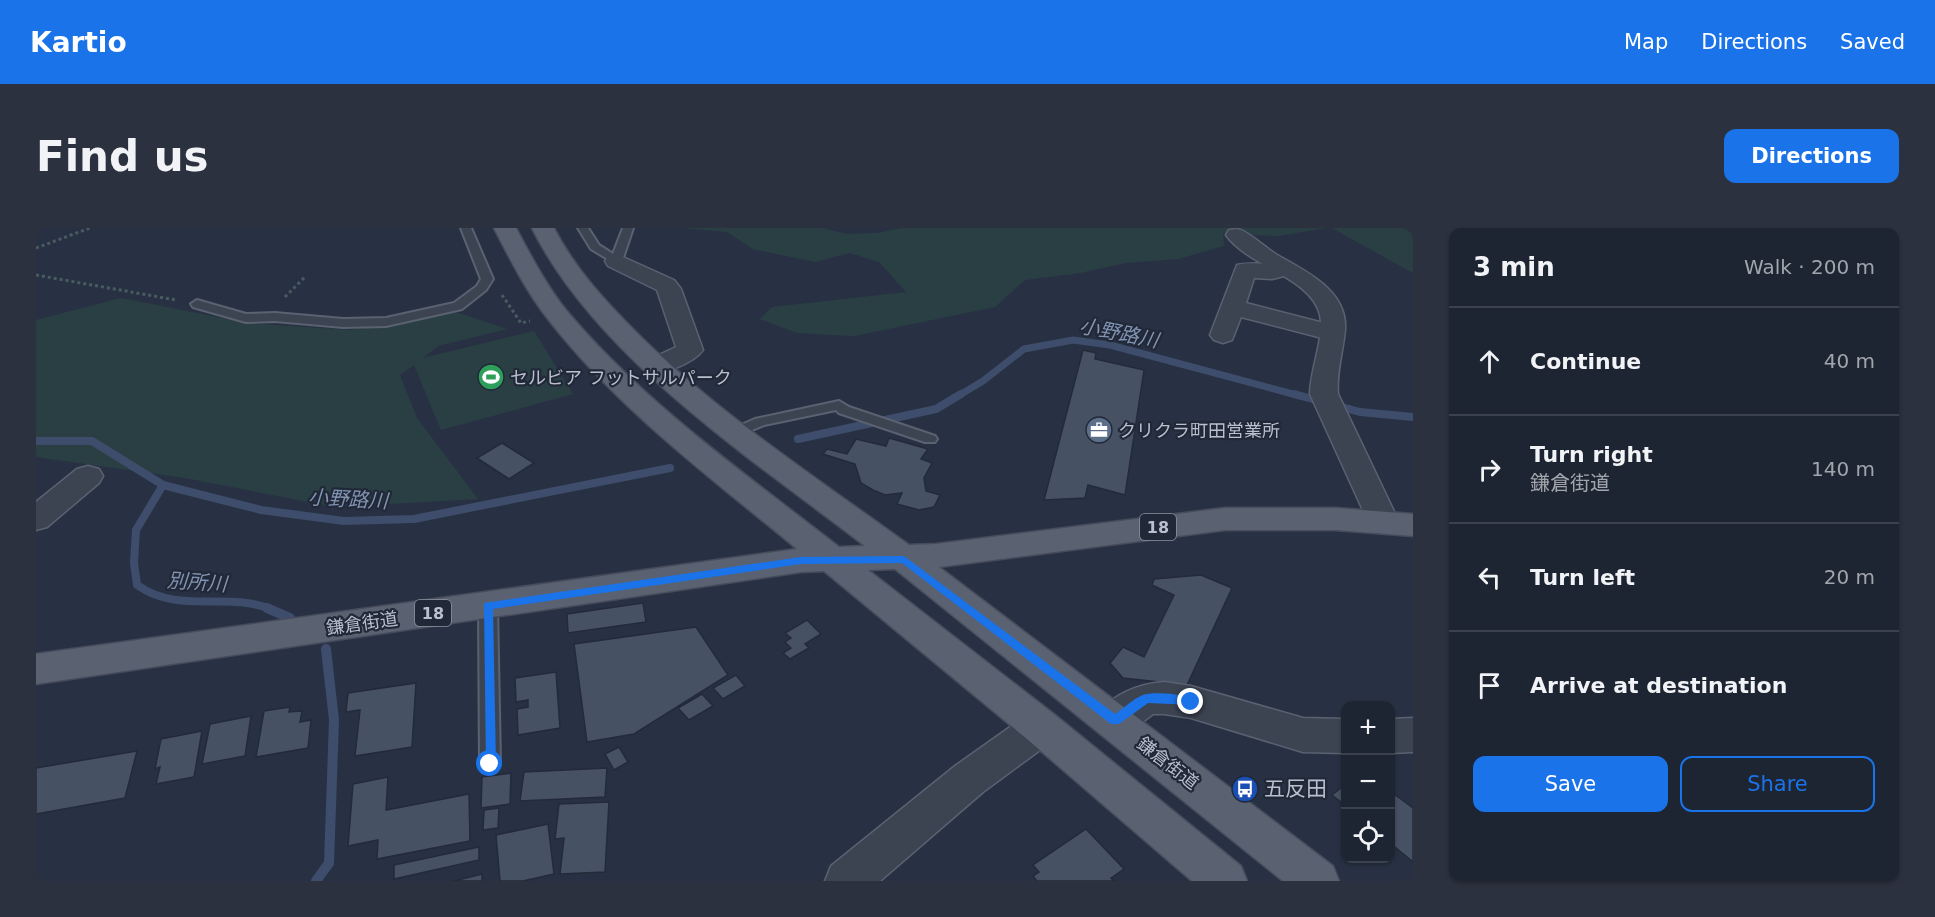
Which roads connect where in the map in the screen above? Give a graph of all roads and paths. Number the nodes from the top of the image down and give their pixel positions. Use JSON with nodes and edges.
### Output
{"nodes":[{"id":1,"x":90,"y":228,"type":"edge"},
{"id":2,"x":466,"y":228,"type":"edge"},
{"id":3,"x":505,"y":228,"type":"edge"},
{"id":4,"x":543,"y":228,"type":"edge"},
{"id":5,"x":583,"y":228,"type":"edge"},
{"id":6,"x":628,"y":228,"type":"edge"},
{"id":7,"x":1236,"y":232,"type":"edge"},
{"id":8,"x":36,"y":248,"type":"edge"},
{"id":9,"x":616,"y":261,"type":"junction"},
{"id":10,"x":1284,"y":269,"type":"junction"},
{"id":11,"x":36,"y":275,"type":"edge"},
{"id":12,"x":500,"y":292,"type":"dead end"},
{"id":13,"x":197,"y":304,"type":"joint"},
{"id":14,"x":1232,"y":307,"type":"junction"},
{"id":15,"x":521,"y":324,"type":"dead end"},
{"id":16,"x":1330,"y":332,"type":"junction"},
{"id":17,"x":1223,"y":335,"type":"dead end"},
{"id":18,"x":655,"y":368,"type":"junction"},
{"id":19,"x":735,"y":433,"type":"junction"},
{"id":20,"x":930,"y":439,"type":"dead end"},
{"id":21,"x":88,"y":476,"type":"dead end"},
{"id":22,"x":36,"y":519,"type":"edge"},
{"id":23,"x":1398,"y":524,"type":"edge"},
{"id":24,"x":831,"y":559,"type":"junction"},
{"id":25,"x":904,"y":559,"type":"junction"},
{"id":26,"x":488,"y":605,"type":"junction"},
{"id":27,"x":36,"y":669,"type":"edge"},
{"id":28,"x":1115,"y":720,"type":"junction"},
{"id":29,"x":1041,"y":726,"type":"junction"},
{"id":30,"x":1413,"y":735,"type":"edge"},
{"id":31,"x":1341,"y":736,"type":"edge"},
{"id":32,"x":1395,"y":736,"type":"edge"},
{"id":33,"x":490,"y":764,"type":"dead end"},
{"id":34,"x":847,"y":881,"type":"edge"},
{"id":35,"x":1225,"y":881,"type":"edge"},
{"id":36,"x":1317,"y":881,"type":"edge"}],
"edges":[{"from":1,"to":8,"type":"path"},
{"from":2,"to":13,"type":"lane"},
{"from":3,"to":24,"type":"main road"},
{"from":4,"to":18,"type":"main road"},
{"from":5,"to":9,"type":"lane"},
{"from":6,"to":9,"type":"lane"},
{"from":7,"to":10,"type":"street"},
{"from":9,"to":18,"type":"street"},
{"from":10,"to":14,"type":"street"},
{"from":10,"to":16,"type":"street"},
{"from":11,"to":13,"type":"path"},
{"from":12,"to":15,"type":"path"},
{"from":14,"to":16,"type":"street"},
{"from":14,"to":17,"type":"street"},
{"from":16,"to":23,"type":"street"},
{"from":18,"to":19,"type":"main road"},
{"from":19,"to":20,"type":"lane"},
{"from":19,"to":25,"type":"main road"},
{"from":21,"to":22,"type":"street"},
{"from":23,"to":25,"type":"main road","number":"18"},
{"from":24,"to":25,"type":"main road","name":"鎌倉街道","number":"18"},
{"from":24,"to":26,"type":"main road","name":"鎌倉街道","number":"18"},
{"from":24,"to":29,"type":"main road"},
{"from":25,"to":28,"type":"main road","name":"鎌倉街道"},
{"from":26,"to":27,"type":"main road","name":"鎌倉街道","number":"18"},
{"from":26,"to":33,"type":"lane"},
{"from":28,"to":31,"type":"street"},
{"from":28,"to":36,"type":"main road","name":"鎌倉街道"},
{"from":29,"to":34,"type":"street"},
{"from":29,"to":35,"type":"main road"},
{"from":30,"to":32,"type":"street"}]}
